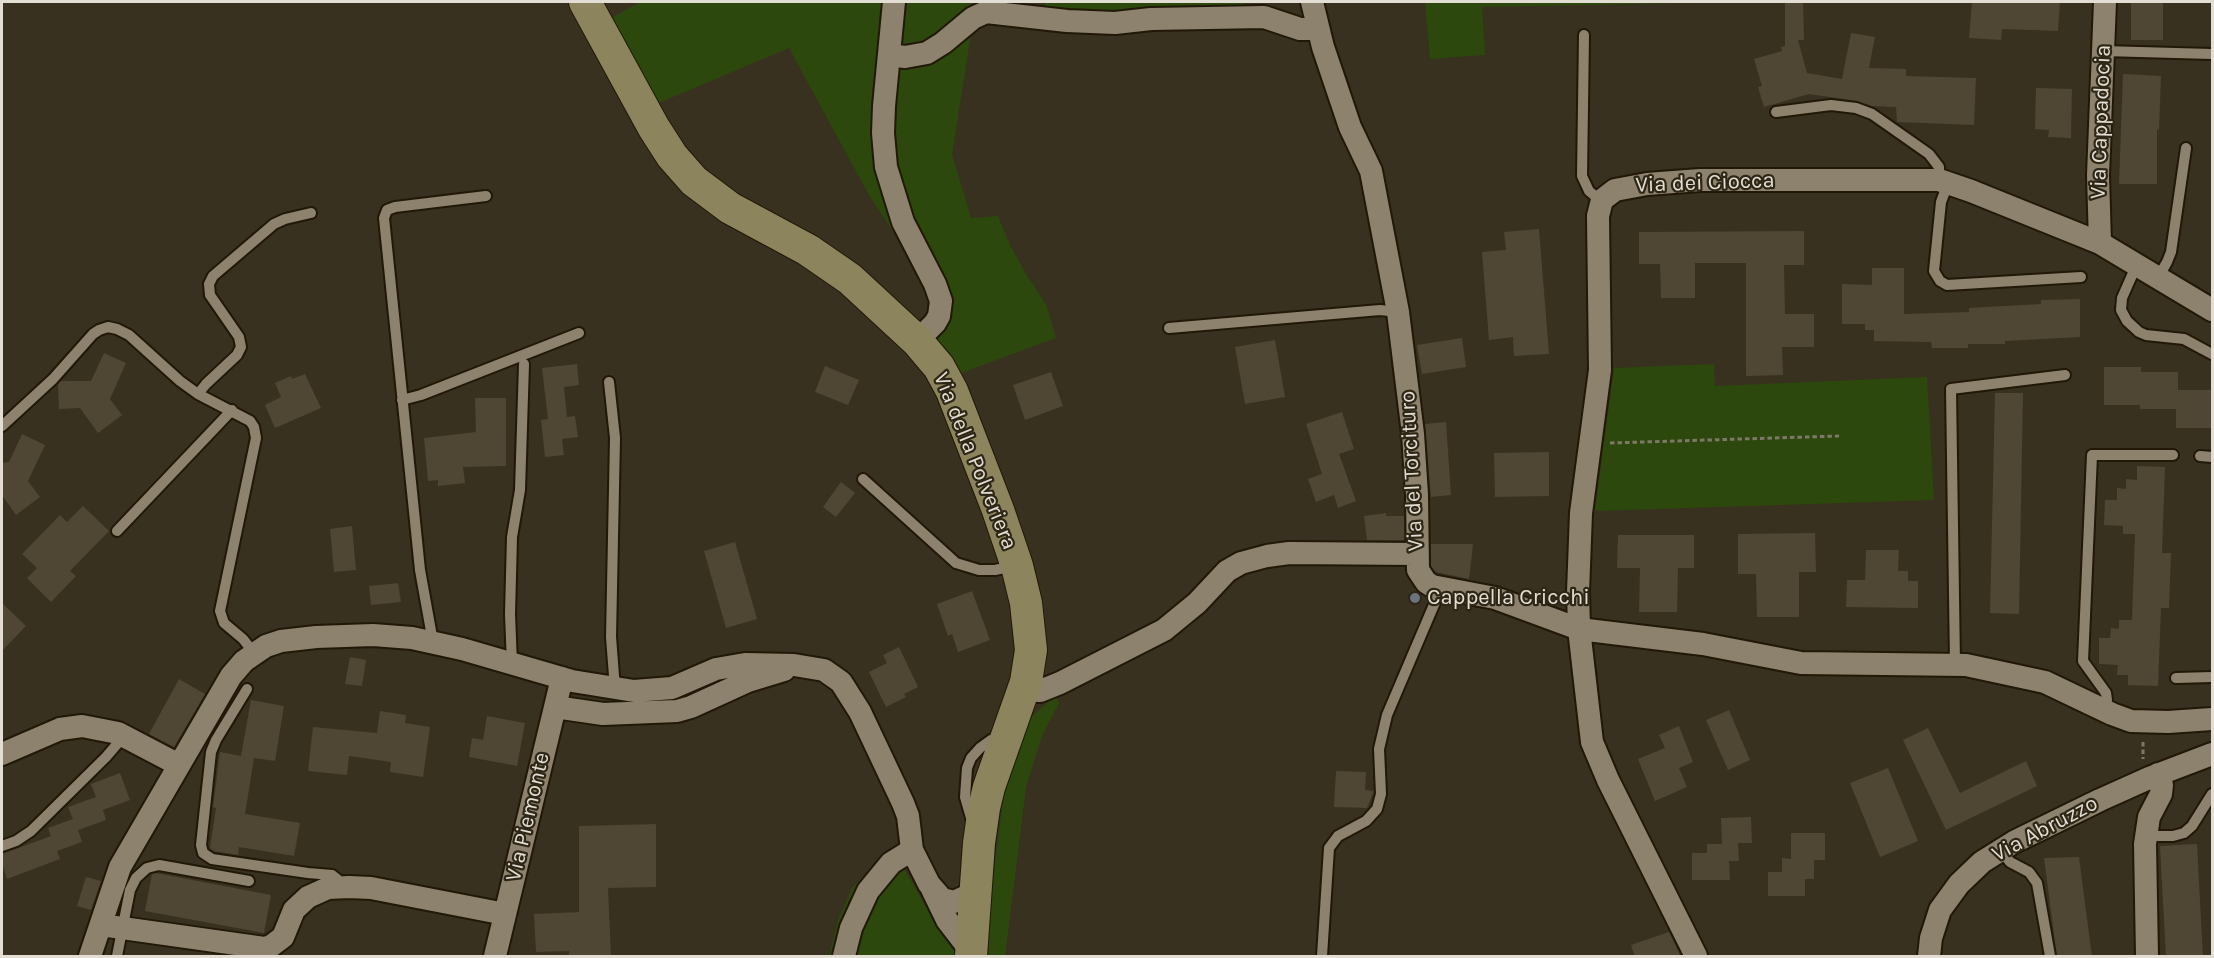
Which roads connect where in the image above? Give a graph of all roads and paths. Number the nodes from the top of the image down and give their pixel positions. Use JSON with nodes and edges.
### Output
{"nodes":[{"id":1,"x":585,"y":2,"type":"edge"},
{"id":2,"x":894,"y":2,"type":"edge"},
{"id":3,"x":1312,"y":2,"type":"edge"},
{"id":4,"x":2105,"y":2,"type":"edge"},
{"id":5,"x":1318,"y":29,"type":"junction"},
{"id":6,"x":1584,"y":35,"type":"dead end"},
{"id":7,"x":2103,"y":51,"type":"junction"},
{"id":8,"x":2212,"y":54,"type":"edge"},
{"id":9,"x":889,"y":55,"type":"junction"},
{"id":10,"x":1776,"y":112,"type":"dead end"},
{"id":11,"x":2186,"y":148,"type":"dead end"},
{"id":12,"x":1943,"y":182,"type":"junction"},
{"id":13,"x":486,"y":196,"type":"dead end"},
{"id":14,"x":1602,"y":202,"type":"junction"},
{"id":15,"x":311,"y":213,"type":"dead end"},
{"id":16,"x":2100,"y":243,"type":"junction"},
{"id":17,"x":2137,"y":264,"type":"junction"},
{"id":18,"x":2159,"y":276,"type":"junction"},
{"id":19,"x":2081,"y":278,"type":"dead end"},
{"id":20,"x":2212,"y":310,"type":"edge"},
{"id":21,"x":1398,"y":312,"type":"junction"},
{"id":22,"x":1169,"y":328,"type":"dead end"},
{"id":23,"x":579,"y":333,"type":"dead end"},
{"id":24,"x":917,"y":341,"type":"junction"},
{"id":25,"x":2212,"y":354,"type":"edge"},
{"id":26,"x":524,"y":364,"type":"dead end"},
{"id":27,"x":2065,"y":375,"type":"dead end"},
{"id":28,"x":609,"y":382,"type":"dead end"},
{"id":29,"x":198,"y":394,"type":"junction"},
{"id":30,"x":402,"y":400,"type":"junction"},
{"id":31,"x":232,"y":410,"type":"junction"},
{"id":32,"x":2,"y":426,"type":"edge"},
{"id":33,"x":1839,"y":436,"type":"dead end"},
{"id":34,"x":1591,"y":444,"type":"junction"},
{"id":35,"x":2173,"y":455,"type":"dead end"},
{"id":36,"x":2200,"y":456,"type":"dead end"},
{"id":37,"x":2212,"y":457,"type":"edge"},
{"id":38,"x":863,"y":479,"type":"dead end"},
{"id":39,"x":117,"y":531,"type":"dead end"},
{"id":40,"x":1417,"y":554,"type":"junction"},
{"id":41,"x":1017,"y":566,"type":"junction"},
{"id":42,"x":1439,"y":588,"type":"junction"},
{"id":43,"x":1579,"y":629,"type":"junction"},
{"id":44,"x":433,"y":642,"type":"junction"},
{"id":45,"x":254,"y":653,"type":"junction"},
{"id":46,"x":512,"y":664,"type":"junction"},
{"id":47,"x":1955,"y":664,"type":"junction"},
{"id":48,"x":819,"y":669,"type":"junction"},
{"id":49,"x":2212,"y":677,"type":"edge"},
{"id":50,"x":562,"y":678,"type":"junction"},
{"id":51,"x":2176,"y":678,"type":"dead end"},
{"id":52,"x":247,"y":689,"type":"dead end"},
{"id":53,"x":615,"y":689,"type":"junction"},
{"id":54,"x":1024,"y":690,"type":"junction"},
{"id":55,"x":555,"y":707,"type":"junction"},
{"id":56,"x":2102,"y":710,"type":"junction"},
{"id":57,"x":2212,"y":719,"type":"edge"},
{"id":58,"x":2143,"y":722,"type":"junction"},
{"id":59,"x":124,"y":736,"type":"junction"},
{"id":60,"x":2,"y":754,"type":"edge"},
{"id":61,"x":2212,"y":754,"type":"edge"},
{"id":62,"x":179,"y":765,"type":"junction"},
{"id":63,"x":2154,"y":776,"type":"junction"},
{"id":64,"x":2212,"y":794,"type":"edge"},
{"id":65,"x":2145,"y":836,"type":"junction"},
{"id":66,"x":2,"y":846,"type":"edge"},
{"id":67,"x":2001,"y":849,"type":"junction"},
{"id":68,"x":912,"y":850,"type":"junction"},
{"id":69,"x":249,"y":881,"type":"dead end"},
{"id":70,"x":975,"y":884,"type":"junction"},
{"id":71,"x":341,"y":887,"type":"junction"},
{"id":72,"x":938,"y":899,"type":"junction"},
{"id":73,"x":505,"y":914,"type":"junction"},
{"id":74,"x":972,"y":923,"type":"junction"},
{"id":75,"x":111,"y":927,"type":"junction"},
{"id":76,"x":271,"y":951,"type":"edge"},
{"id":77,"x":90,"y":957,"type":"edge"},
{"id":78,"x":117,"y":957,"type":"edge"},
{"id":79,"x":495,"y":957,"type":"edge"},
{"id":80,"x":844,"y":957,"type":"edge"},
{"id":81,"x":971,"y":957,"type":"edge"},
{"id":82,"x":1322,"y":957,"type":"edge"},
{"id":83,"x":1696,"y":957,"type":"edge"},
{"id":84,"x":1929,"y":957,"type":"edge"},
{"id":85,"x":2050,"y":957,"type":"edge"},
{"id":86,"x":2147,"y":957,"type":"edge"}],
"edges":[{"from":1,"to":24,"type":"main road","name":"Via della Polveriera"},
{"from":2,"to":9,"type":"street"},
{"from":3,"to":5,"type":"street","name":"Via del Torcituro"},
{"from":4,"to":7,"type":"street","name":"Via Cappadocia"},
{"from":5,"to":9,"type":"street"},
{"from":5,"to":21,"type":"street","name":"Via del Torcituro"},
{"from":6,"to":14,"type":"lane"},
{"from":7,"to":8,"type":"lane"},
{"from":7,"to":16,"type":"street","name":"Via Cappadocia"},
{"from":9,"to":24,"type":"street"},
{"from":10,"to":12,"type":"lane"},
{"from":11,"to":18,"type":"lane"},
{"from":12,"to":14,"type":"street","name":"Via dei Ciocca"},
{"from":12,"to":16,"type":"street","name":"Via dei Ciocca"},
{"from":12,"to":19,"type":"lane"},
{"from":13,"to":30,"type":"lane"},
{"from":14,"to":34,"type":"street"},
{"from":15,"to":29,"type":"lane"},
{"from":16,"to":17,"type":"street","name":"Via dei Ciocca"},
{"from":17,"to":18,"type":"street","name":"Via dei Ciocca"},
{"from":17,"to":25,"type":"lane"},
{"from":18,"to":20,"type":"street","name":"Via dei Ciocca"},
{"from":21,"to":22,"type":"lane"},
{"from":21,"to":40,"type":"street","name":"Via del Torcituro"},
{"from":23,"to":30,"type":"lane"},
{"from":24,"to":41,"type":"main road","name":"Via della Polveriera"},
{"from":26,"to":46,"type":"lane"},
{"from":27,"to":47,"type":"lane"},
{"from":28,"to":53,"type":"lane"},
{"from":29,"to":31,"type":"lane"},
{"from":29,"to":32,"type":"lane"},
{"from":30,"to":44,"type":"lane"},
{"from":31,"to":39,"type":"lane"},
{"from":31,"to":45,"type":"lane"},
{"from":33,"to":34,"type":"path"},
{"from":34,"to":43,"type":"street"},
{"from":35,"to":56,"type":"lane"},
{"from":36,"to":37,"type":"lane"},
{"from":38,"to":41,"type":"lane"},
{"from":40,"to":42,"type":"street","name":"Via del Torcituro"},
{"from":40,"to":54,"type":"street"},
{"from":41,"to":54,"type":"main road","name":"Via della Polveriera"},
{"from":42,"to":43,"type":"street"},
{"from":42,"to":82,"type":"lane"},
{"from":43,"to":47,"type":"street"},
{"from":43,"to":83,"type":"street"},
{"from":44,"to":45,"type":"street"},
{"from":44,"to":46,"type":"street"},
{"from":45,"to":62,"type":"street"},
{"from":46,"to":50,"type":"street"},
{"from":47,"to":56,"type":"street"},
{"from":48,"to":53,"type":"street"},
{"from":48,"to":55,"type":"street"},
{"from":48,"to":68,"type":"street"},
{"from":49,"to":51,"type":"lane"},
{"from":50,"to":53,"type":"street"},
{"from":50,"to":55,"type":"street","name":"Via Piemonte"},
{"from":52,"to":71,"type":"lane"},
{"from":54,"to":70,"type":"main road","name":"Via della Polveriera"},
{"from":55,"to":73,"type":"street","name":"Via Piemonte"},
{"from":56,"to":58,"type":"street"},
{"from":57,"to":58,"type":"street"},
{"from":58,"to":63,"type":"path"},
{"from":59,"to":60,"type":"street"},
{"from":59,"to":62,"type":"street"},
{"from":59,"to":66,"type":"lane"},
{"from":61,"to":63,"type":"street","name":"Via Abruzzo"},
{"from":62,"to":75,"type":"street"},
{"from":63,"to":65,"type":"street"},
{"from":63,"to":67,"type":"street","name":"Via Abruzzo"},
{"from":64,"to":65,"type":"lane"},
{"from":65,"to":86,"type":"street"},
{"from":67,"to":84,"type":"street","name":"Via Abruzzo"},
{"from":67,"to":85,"type":"lane"},
{"from":68,"to":72,"type":"street"},
{"from":68,"to":80,"type":"street"},
{"from":69,"to":75,"type":"lane"},
{"from":70,"to":72,"type":"street"},
{"from":70,"to":74,"type":"main road","name":"Via della Polveriera"},
{"from":71,"to":73,"type":"street"},
{"from":71,"to":76,"type":"street"},
{"from":72,"to":74,"type":"street"},
{"from":72,"to":81,"type":"street"},
{"from":73,"to":79,"type":"street","name":"Via Piemonte"},
{"from":74,"to":81,"type":"main road","name":"Via della Polveriera"},
{"from":75,"to":76,"type":"street"},
{"from":75,"to":77,"type":"street"},
{"from":75,"to":78,"type":"lane"}]}
